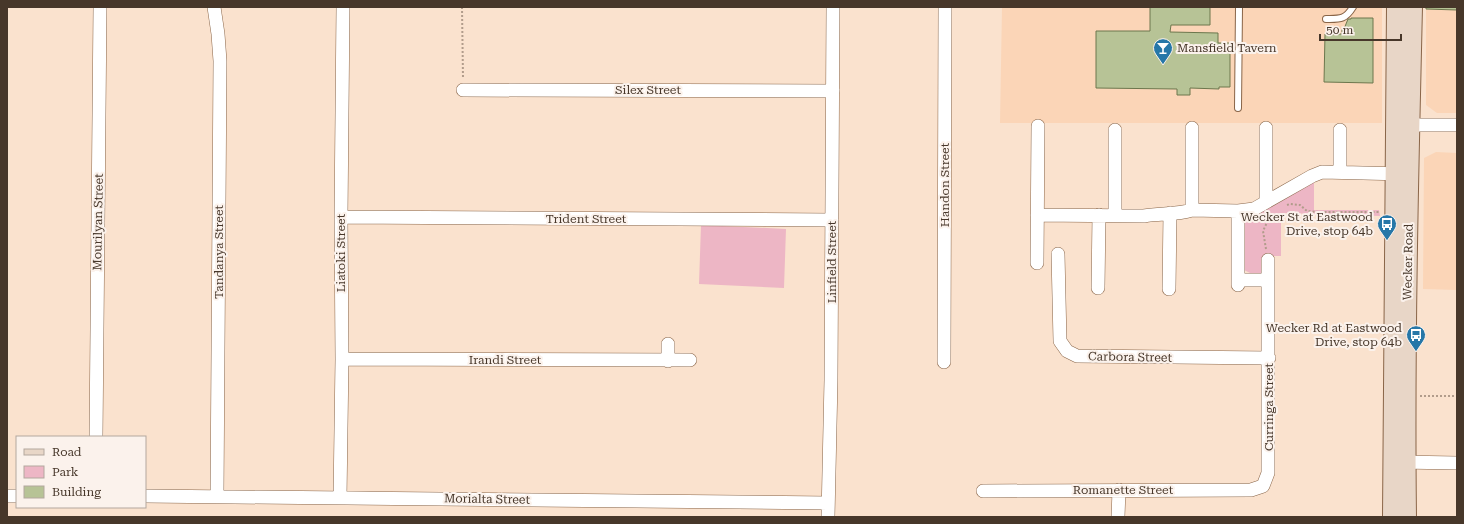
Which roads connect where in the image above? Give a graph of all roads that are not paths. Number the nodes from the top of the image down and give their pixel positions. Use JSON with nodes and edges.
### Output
{"nodes":[{"id":1,"x":100,"y":7,"type":"edge"},
{"id":2,"x":214,"y":7,"type":"edge"},
{"id":3,"x":343,"y":7,"type":"edge"},
{"id":4,"x":833,"y":7,"type":"edge"},
{"id":5,"x":945,"y":7,"type":"edge"},
{"id":6,"x":1239,"y":7,"type":"edge"},
{"id":7,"x":1353,"y":7,"type":"edge"},
{"id":8,"x":1396,"y":7,"type":"edge"},
{"id":9,"x":1412,"y":7,"type":"edge"},
{"id":10,"x":1326,"y":19,"type":"dead end"},
{"id":11,"x":463,"y":90,"type":"road end"},
{"id":12,"x":833,"y":91,"type":"junction"},
{"id":13,"x":1238,"y":108,"type":"dead end"},
{"id":14,"x":1403,"y":125,"type":"junction"},
{"id":15,"x":1038,"y":126,"type":"dead end"},
{"id":16,"x":1457,"y":126,"type":"edge"},
{"id":17,"x":1192,"y":128,"type":"dead end"},
{"id":18,"x":1266,"y":128,"type":"dead end"},
{"id":19,"x":1115,"y":130,"type":"dead end"},
{"id":20,"x":1340,"y":130,"type":"dead end"},
{"id":21,"x":1340,"y":172,"type":"junction"},
{"id":22,"x":1402,"y":173,"type":"junction"},
{"id":23,"x":1269,"y":207,"type":"junction"},
{"id":24,"x":1192,"y":210,"type":"junction"},
{"id":25,"x":1238,"y":211,"type":"junction"},
{"id":26,"x":1170,"y":213,"type":"junction"},
{"id":27,"x":1038,"y":215,"type":"junction"},
{"id":28,"x":1099,"y":215,"type":"junction"},
{"id":29,"x":1115,"y":215,"type":"junction"},
{"id":30,"x":341,"y":217,"type":"junction"},
{"id":31,"x":832,"y":220,"type":"junction"},
{"id":32,"x":1058,"y":254,"type":"dead end"},
{"id":33,"x":1268,"y":260,"type":"road end"},
{"id":34,"x":1047,"y":270,"type":"junction"},
{"id":35,"x":1268,"y":280,"type":"junction"},
{"id":36,"x":1098,"y":288,"type":"dead end"},
{"id":37,"x":1169,"y":289,"type":"dead end"},
{"id":38,"x":668,"y":344,"type":"dead end"},
{"id":39,"x":1269,"y":358,"type":"junction"},
{"id":40,"x":342,"y":359,"type":"junction"},
{"id":41,"x":668,"y":360,"type":"junction"},
{"id":42,"x":690,"y":360,"type":"dead end"},
{"id":43,"x":944,"y":362,"type":"dead end"},
{"id":44,"x":96,"y":436,"type":"edge"},
{"id":45,"x":1399,"y":462,"type":"junction"},
{"id":46,"x":1457,"y":464,"type":"edge"},
{"id":47,"x":1263,"y":486,"type":"joint"},
{"id":48,"x":1119,"y":490,"type":"junction"},
{"id":49,"x":983,"y":491,"type":"dead end"},
{"id":50,"x":146,"y":496,"type":"edge"},
{"id":51,"x":217,"y":497,"type":"junction"},
{"id":52,"x":340,"y":498,"type":"junction"},
{"id":53,"x":828,"y":503,"type":"junction"},
{"id":54,"x":828,"y":517,"type":"edge"},
{"id":55,"x":1118,"y":517,"type":"edge"},
{"id":56,"x":1392,"y":517,"type":"edge"},
{"id":57,"x":1407,"y":517,"type":"edge"}],
"edges":[{"from":1,"to":44,"type":"street","name":"Mourilyan Street"},
{"from":2,"to":51,"type":"street","name":"Tandanya Street"},
{"from":3,"to":30,"type":"street","name":"Liatoki Street"},
{"from":4,"to":12,"type":"street","name":"Linfield Street"},
{"from":5,"to":43,"type":"street","name":"Handon Street"},
{"from":6,"to":13,"type":"lane"},
{"from":7,"to":10,"type":"lane"},
{"from":8,"to":14,"type":"street","name":"Wecker Road"},
{"from":9,"to":14,"type":"street","name":"Wecker Road"},
{"from":11,"to":12,"type":"street","name":"Silex Street"},
{"from":12,"to":31,"type":"street","name":"Linfield Street"},
{"from":14,"to":16,"type":"street"},
{"from":14,"to":22,"type":"street","name":"Wecker Road"},
{"from":15,"to":27,"type":"street"},
{"from":17,"to":24,"type":"street"},
{"from":18,"to":23,"type":"street"},
{"from":19,"to":29,"type":"street"},
{"from":20,"to":21,"type":"street"},
{"from":21,"to":22,"type":"street"},
{"from":21,"to":23,"type":"street"},
{"from":22,"to":45,"type":"street","name":"Wecker Road"},
{"from":23,"to":25,"type":"street"},
{"from":24,"to":25,"type":"street"},
{"from":24,"to":26,"type":"street"},
{"from":25,"to":35,"type":"street"},
{"from":26,"to":29,"type":"street"},
{"from":26,"to":37,"type":"street"},
{"from":27,"to":28,"type":"street"},
{"from":27,"to":34,"type":"street"},
{"from":28,"to":29,"type":"street"},
{"from":28,"to":36,"type":"street"},
{"from":30,"to":31,"type":"street","name":"Trident Street"},
{"from":30,"to":40,"type":"street","name":"Liatoki Street"},
{"from":31,"to":53,"type":"street","name":"Linfield Street"},
{"from":32,"to":34,"type":"street","name":"Carbora Street"},
{"from":33,"to":35,"type":"street","name":"Curringa Street"},
{"from":34,"to":39,"type":"street","name":"Carbora Street"},
{"from":35,"to":39,"type":"street","name":"Curringa Street"},
{"from":38,"to":41,"type":"street"},
{"from":39,"to":47,"type":"street","name":"Curringa Street"},
{"from":40,"to":41,"type":"street","name":"Irandi Street"},
{"from":40,"to":52,"type":"street","name":"Liatoki Street"},
{"from":41,"to":42,"type":"street","name":"Irandi Street"},
{"from":45,"to":46,"type":"street"},
{"from":45,"to":56,"type":"street","name":"Wecker Road"},
{"from":45,"to":57,"type":"street","name":"Wecker Road"},
{"from":47,"to":48,"type":"street","name":"Romanette Street"},
{"from":48,"to":49,"type":"street","name":"Romanette Street"},
{"from":48,"to":55,"type":"street"},
{"from":50,"to":51,"type":"street","name":"Morialta Street"},
{"from":51,"to":52,"type":"street","name":"Morialta Street"},
{"from":52,"to":53,"type":"street","name":"Morialta Street"},
{"from":53,"to":54,"type":"street","name":"Linfield Street"}]}
